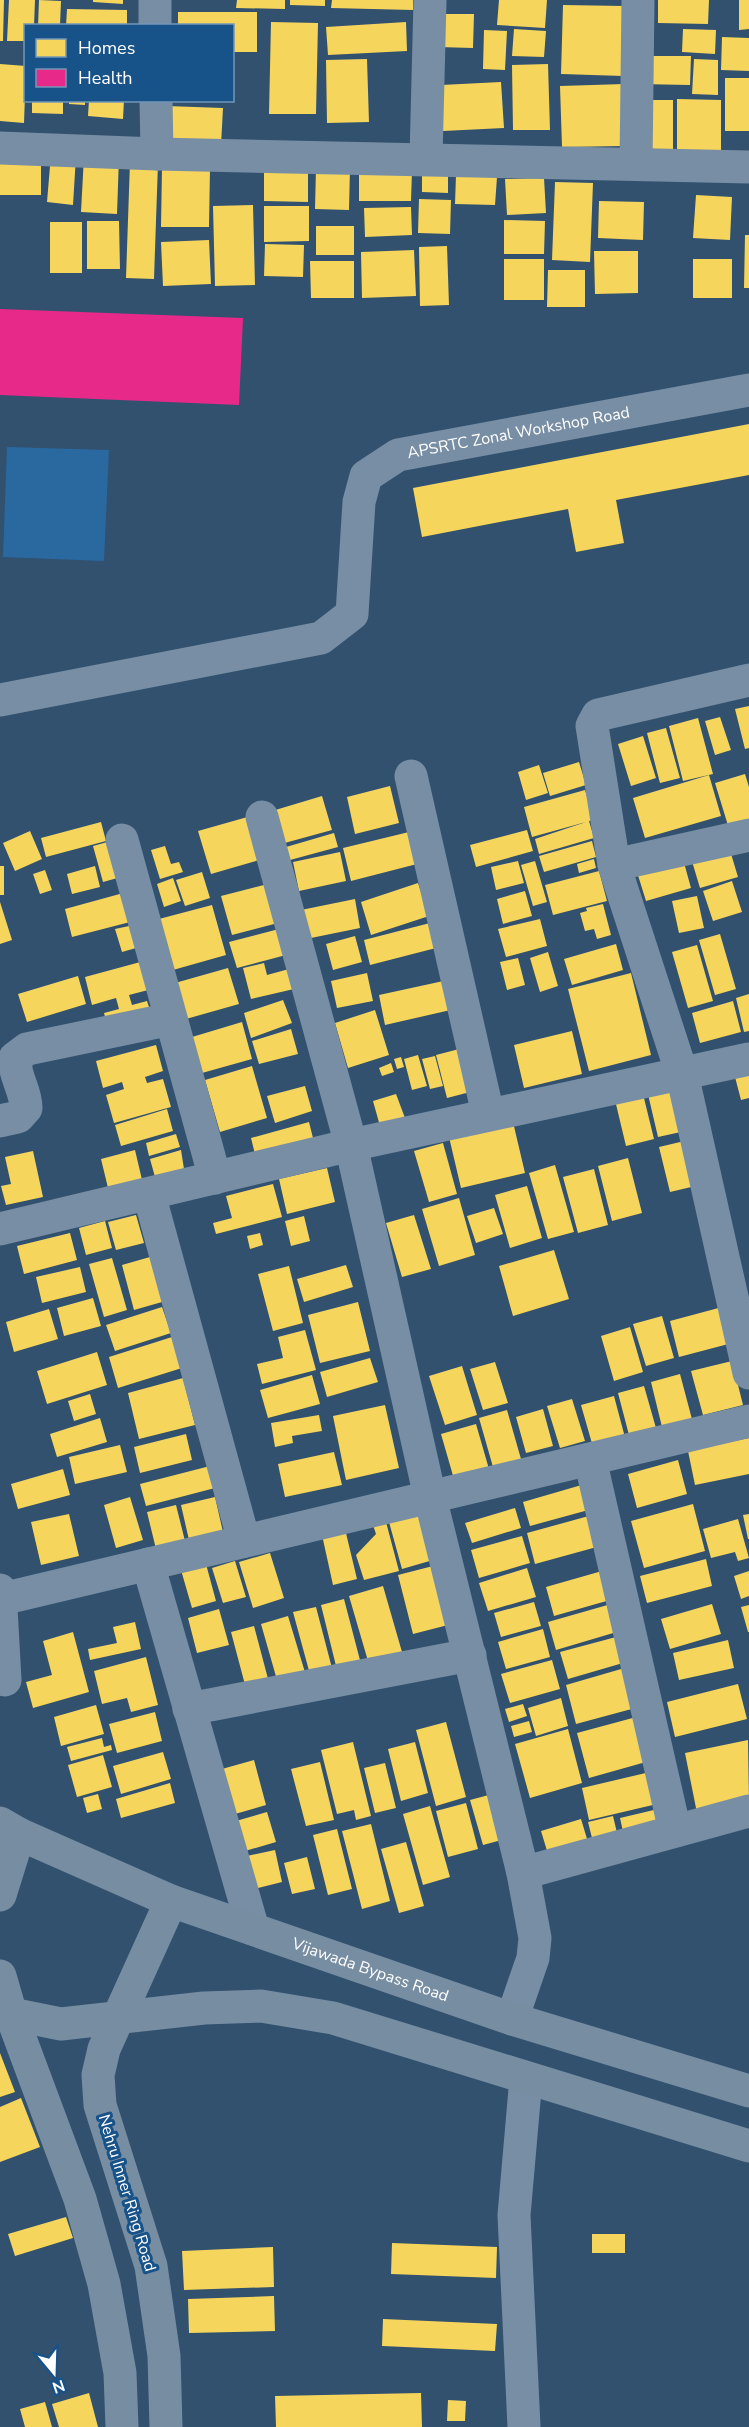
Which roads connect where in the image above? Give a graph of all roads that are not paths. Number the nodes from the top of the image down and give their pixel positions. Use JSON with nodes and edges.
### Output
{"nodes":[{"id":1,"x":155,"y":0,"type":"edge"},
{"id":2,"x":430,"y":0,"type":"edge"},
{"id":3,"x":638,"y":0,"type":"edge"},
{"id":4,"x":155,"y":24,"type":"edge"},
{"id":5,"x":156,"y":102,"type":"edge"},
{"id":6,"x":0,"y":148,"type":"edge"},
{"id":7,"x":157,"y":154,"type":"junction"},
{"id":8,"x":426,"y":158,"type":"junction"},
{"id":9,"x":636,"y":164,"type":"junction"},
{"id":10,"x":749,"y":167,"type":"edge"},
{"id":11,"x":749,"y":390,"type":"edge"},
{"id":12,"x":749,"y":680,"type":"edge"},
{"id":13,"x":0,"y":700,"type":"edge"},
{"id":14,"x":411,"y":776,"type":"dead end"},
{"id":15,"x":262,"y":817,"type":"dead end"},
{"id":16,"x":749,"y":835,"type":"edge"},
{"id":17,"x":122,"y":840,"type":"dead end"},
{"id":18,"x":614,"y":865,"type":"junction"},
{"id":19,"x":171,"y":1019,"type":"junction"},
{"id":20,"x":749,"y":1059,"type":"edge"},
{"id":21,"x":682,"y":1074,"type":"junction"},
{"id":22,"x":488,"y":1114,"type":"junction"},
{"id":23,"x":0,"y":1121,"type":"edge"},
{"id":24,"x":351,"y":1145,"type":"junction"},
{"id":25,"x":214,"y":1178,"type":"junction"},
{"id":26,"x":149,"y":1194,"type":"junction"},
{"id":27,"x":0,"y":1229,"type":"edge"},
{"id":28,"x":749,"y":1373,"type":"edge"},
{"id":29,"x":749,"y":1421,"type":"edge"},
{"id":30,"x":590,"y":1459,"type":"junction"},
{"id":31,"x":430,"y":1497,"type":"junction"},
{"id":32,"x":244,"y":1541,"type":"junction"},
{"id":33,"x":148,"y":1564,"type":"junction"},
{"id":34,"x":1,"y":1594,"type":"edge"},
{"id":35,"x":470,"y":1655,"type":"junction"},
{"id":36,"x":5,"y":1680,"type":"dead end"},
{"id":37,"x":189,"y":1709,"type":"junction"},
{"id":38,"x":749,"y":1811,"type":"edge"},
{"id":39,"x":9,"y":1828,"type":"edge"},
{"id":40,"x":675,"y":1831,"type":"junction"},
{"id":41,"x":523,"y":1873,"type":"junction"},
{"id":42,"x":0,"y":1895,"type":"edge"},
{"id":43,"x":171,"y":1901,"type":"junction"},
{"id":44,"x":253,"y":1929,"type":"junction"},
{"id":45,"x":0,"y":1976,"type":"edge"},
{"id":46,"x":11,"y":2014,"type":"junction"},
{"id":47,"x":118,"y":2016,"type":"junction"},
{"id":48,"x":512,"y":2019,"type":"junction"},
{"id":49,"x":526,"y":2078,"type":"junction"},
{"id":50,"x":749,"y":2091,"type":"edge"},
{"id":51,"x":749,"y":2146,"type":"edge"},
{"id":52,"x":122,"y":2427,"type":"edge"},
{"id":53,"x":166,"y":2427,"type":"edge"},
{"id":54,"x":524,"y":2427,"type":"edge"}],
"edges":[{"from":1,"to":4,"type":"street"},
{"from":2,"to":8,"type":"street"},
{"from":3,"to":9,"type":"street"},
{"from":5,"to":7,"type":"street"},
{"from":6,"to":7,"type":"street"},
{"from":7,"to":8,"type":"street"},
{"from":8,"to":9,"type":"street"},
{"from":9,"to":10,"type":"street"},
{"from":11,"to":13,"type":"street","name":"APSRTC Zonal Workshop Road"},
{"from":12,"to":18,"type":"street"},
{"from":14,"to":22,"type":"street"},
{"from":15,"to":24,"type":"street"},
{"from":16,"to":18,"type":"street"},
{"from":17,"to":19,"type":"street"},
{"from":18,"to":21,"type":"street"},
{"from":19,"to":23,"type":"street"},
{"from":19,"to":25,"type":"street"},
{"from":20,"to":21,"type":"street"},
{"from":21,"to":22,"type":"street"},
{"from":21,"to":28,"type":"street"},
{"from":22,"to":24,"type":"street"},
{"from":24,"to":25,"type":"street"},
{"from":24,"to":31,"type":"street"},
{"from":25,"to":26,"type":"street"},
{"from":26,"to":27,"type":"street"},
{"from":26,"to":32,"type":"street"},
{"from":29,"to":30,"type":"street"},
{"from":30,"to":31,"type":"street"},
{"from":30,"to":40,"type":"street"},
{"from":31,"to":32,"type":"street"},
{"from":31,"to":35,"type":"street"},
{"from":32,"to":33,"type":"street"},
{"from":33,"to":34,"type":"street"},
{"from":33,"to":37,"type":"street"},
{"from":34,"to":36,"type":"street"},
{"from":35,"to":37,"type":"street"},
{"from":35,"to":41,"type":"street"},
{"from":37,"to":44,"type":"street"},
{"from":38,"to":40,"type":"street"},
{"from":39,"to":42,"type":"main road"},
{"from":39,"to":43,"type":"main road","name":"Vijawada Bypass Road"},
{"from":40,"to":41,"type":"street"},
{"from":41,"to":48,"type":"street"},
{"from":43,"to":44,"type":"main road","name":"Vijawada Bypass Road"},
{"from":43,"to":47,"type":"main road","name":"Nehru Inner Ring Road"},
{"from":44,"to":48,"type":"main road","name":"Vijawada Bypass Road"},
{"from":45,"to":46,"type":"main road"},
{"from":46,"to":47,"type":"main road"},
{"from":46,"to":52,"type":"main road"},
{"from":47,"to":49,"type":"main road"},
{"from":47,"to":53,"type":"main road","name":"Nehru Inner Ring Road"},
{"from":48,"to":50,"type":"main road","name":"Vijawada Bypass Road"},
{"from":49,"to":51,"type":"main road"},
{"from":49,"to":54,"type":"street"}]}
